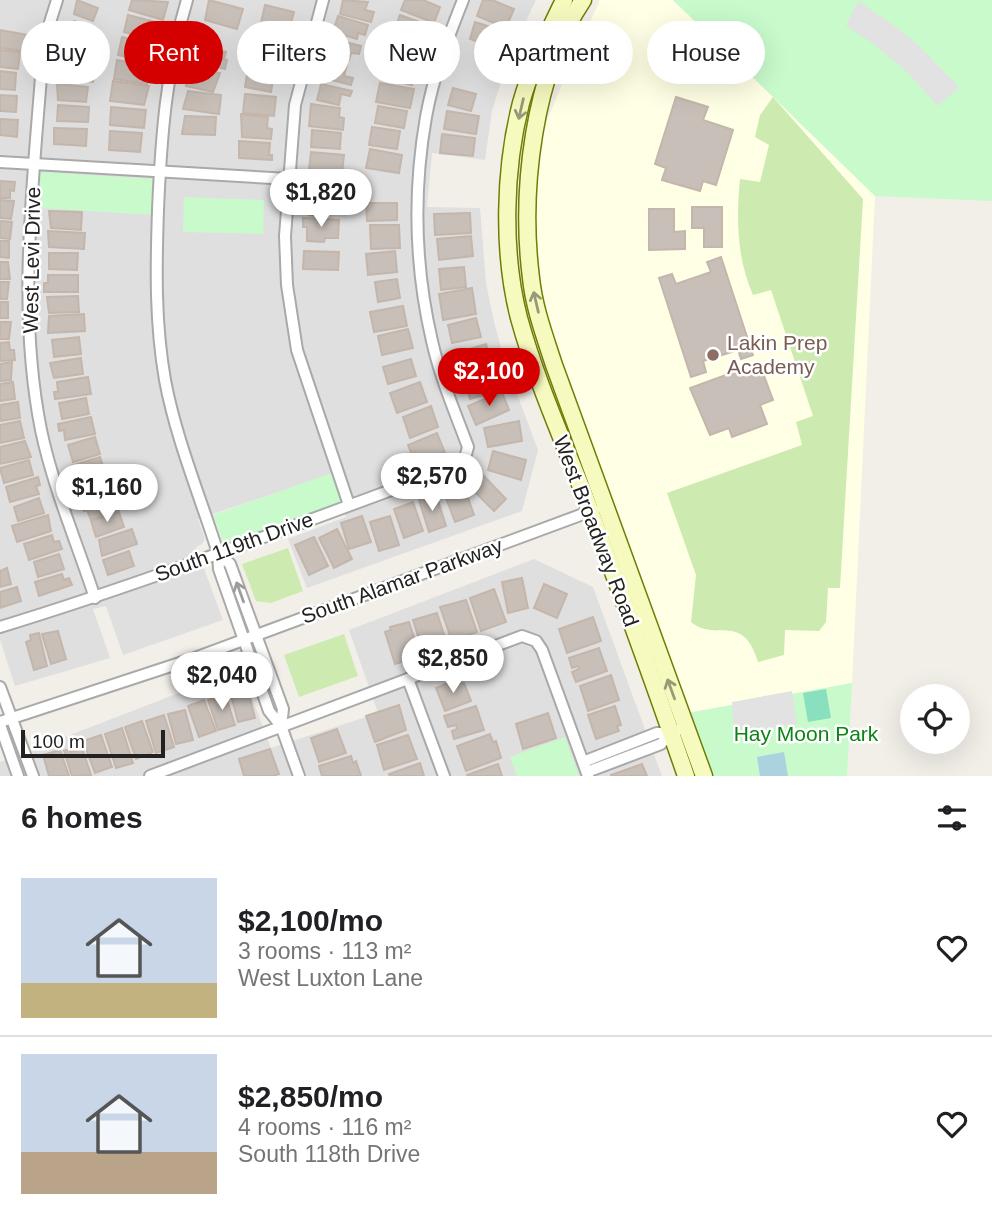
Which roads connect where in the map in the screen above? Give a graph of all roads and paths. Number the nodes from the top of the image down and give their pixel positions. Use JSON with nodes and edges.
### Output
{"nodes":[{"id":1,"x":57,"y":0,"type":"edge"},
{"id":2,"x":187,"y":0,"type":"edge"},
{"id":3,"x":323,"y":0,"type":"edge"},
{"id":4,"x":463,"y":0,"type":"edge"},
{"id":5,"x":564,"y":0,"type":"edge"},
{"id":6,"x":583,"y":0,"type":"edge"},
{"id":7,"x":0,"y":162,"type":"edge"},
{"id":8,"x":35,"y":164,"type":"junction"},
{"id":9,"x":159,"y":172,"type":"junction"},
{"id":10,"x":289,"y":179,"type":"junction"},
{"id":11,"x":349,"y":505,"type":"junction"},
{"id":12,"x":598,"y":509,"type":"junction"},
{"id":13,"x":218,"y":553,"type":"junction"},
{"id":14,"x":96,"y":598,"type":"junction"},
{"id":15,"x":0,"y":627,"type":"edge"},
{"id":16,"x":256,"y":635,"type":"junction"},
{"id":17,"x":243,"y":640,"type":"junction"},
{"id":18,"x":408,"y":679,"type":"junction"},
{"id":19,"x":0,"y":687,"type":"edge"},
{"id":20,"x":3,"y":721,"type":"edge"},
{"id":21,"x":281,"y":726,"type":"junction"},
{"id":22,"x":678,"y":730,"type":"junction"},
{"id":23,"x":586,"y":770,"type":"edge"},
{"id":24,"x":157,"y":775,"type":"edge"},
{"id":25,"x":18,"y":776,"type":"edge"},
{"id":26,"x":33,"y":776,"type":"edge"},
{"id":27,"x":299,"y":776,"type":"edge"},
{"id":28,"x":444,"y":776,"type":"edge"},
{"id":29,"x":686,"y":776,"type":"edge"},
{"id":30,"x":704,"y":776,"type":"edge"}],
"edges":[{"from":1,"to":8,"type":"street","name":"West Levi Drive"},
{"from":2,"to":9,"type":"street"},
{"from":3,"to":10,"type":"street"},
{"from":4,"to":11,"type":"street","name":"South 119th Drive"},
{"from":5,"to":12,"type":"main road","name":"West Broadway Road","one_way":true},
{"from":12,"to":6,"type":"main road","name":"West Broadway Road","one_way":true},
{"from":7,"to":8,"type":"street"},
{"from":8,"to":9,"type":"street"},
{"from":8,"to":14,"type":"street","name":"West Levi Drive"},
{"from":9,"to":10,"type":"street"},
{"from":9,"to":13,"type":"street"},
{"from":10,"to":11,"type":"street"},
{"from":11,"to":13,"type":"street","name":"South 119th Drive"},
{"from":12,"to":16,"type":"street","name":"South Alamar Parkway"},
{"from":12,"to":22,"type":"main road","name":"West Broadway Road"},
{"from":13,"to":14,"type":"street","name":"South 119th Drive"},
{"from":16,"to":13,"type":"street","one_way":true},
{"from":13,"to":17,"type":"street"},
{"from":14,"to":15,"type":"street","name":"South 119th Drive"},
{"from":16,"to":17,"type":"street","name":"South Alamar Parkway"},
{"from":16,"to":21,"type":"street"},
{"from":17,"to":20,"type":"street","name":"South Alamar Parkway"},
{"from":17,"to":21,"type":"street"},
{"from":18,"to":21,"type":"street"},
{"from":18,"to":23,"type":"street"},
{"from":18,"to":28,"type":"street"},
{"from":19,"to":20,"type":"street"},
{"from":20,"to":25,"type":"street"},
{"from":20,"to":26,"type":"street"},
{"from":21,"to":24,"type":"street"},
{"from":21,"to":27,"type":"street"},
{"from":22,"to":23,"type":"street"},
{"from":22,"to":29,"type":"main road","name":"West Broadway Road"},
{"from":22,"to":30,"type":"main road","name":"West Broadway Road"}]}
